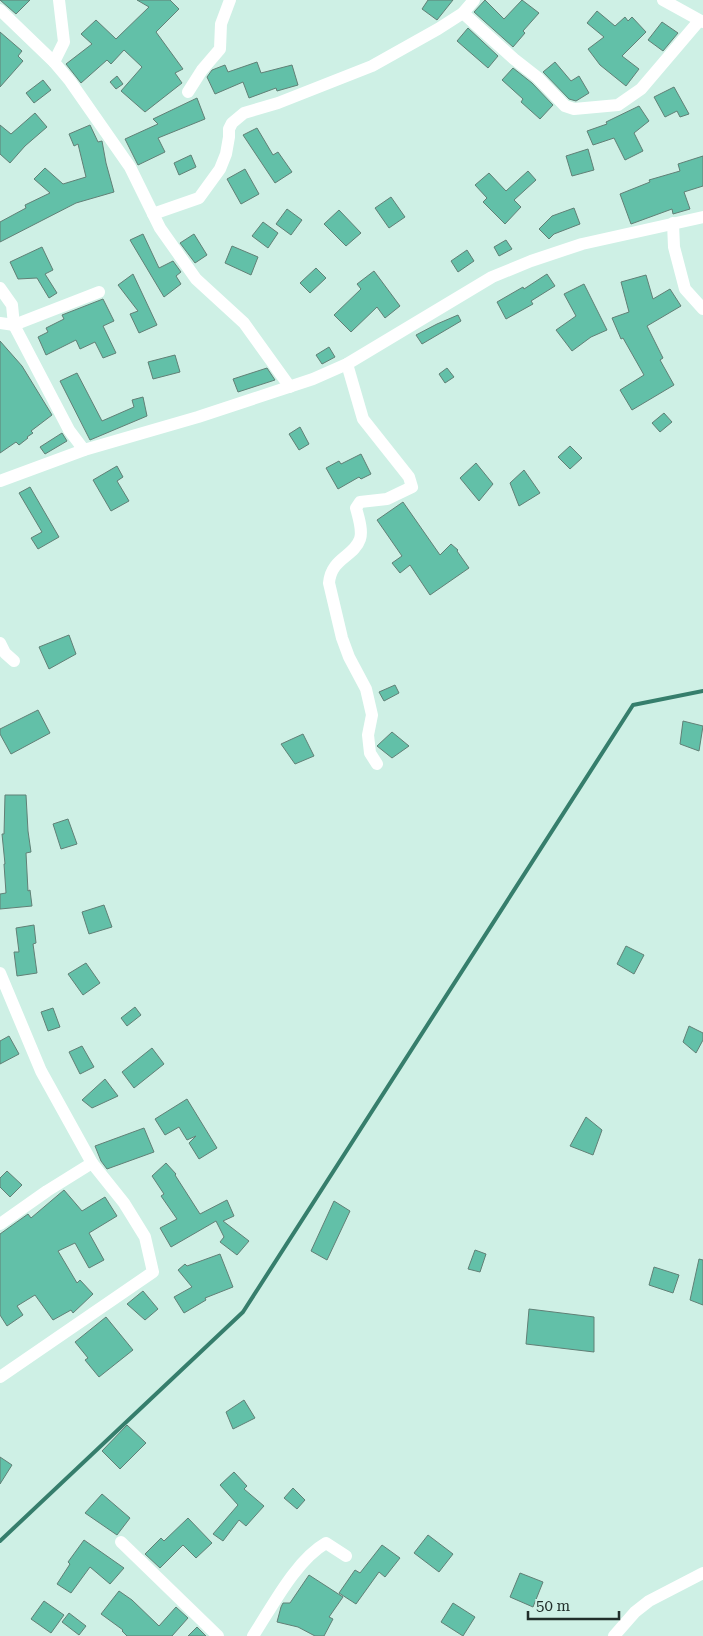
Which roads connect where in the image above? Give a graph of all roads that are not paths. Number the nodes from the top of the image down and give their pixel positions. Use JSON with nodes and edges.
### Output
{"nodes":[{"id":1,"x":58,"y":0,"type":"edge"},
{"id":2,"x":230,"y":0,"type":"edge"},
{"id":3,"x":474,"y":0,"type":"edge"},
{"id":4,"x":663,"y":0,"type":"edge"},
{"id":5,"x":0,"y":10,"type":"edge"},
{"id":6,"x":464,"y":13,"type":"junction"},
{"id":7,"x":701,"y":22,"type":"edge"},
{"id":8,"x":54,"y":62,"type":"junction"},
{"id":9,"x":188,"y":92,"type":"dead end"},
{"id":10,"x":153,"y":214,"type":"junction"},
{"id":11,"x":703,"y":217,"type":"edge"},
{"id":12,"x":673,"y":223,"type":"junction"},
{"id":13,"x":0,"y":288,"type":"edge"},
{"id":14,"x":100,"y":292,"type":"dead end"},
{"id":15,"x":12,"y":305,"type":"junction"},
{"id":16,"x":703,"y":309,"type":"edge"},
{"id":17,"x":0,"y":314,"type":"edge"},
{"id":18,"x":0,"y":323,"type":"edge"},
{"id":19,"x":14,"y":325,"type":"junction"},
{"id":20,"x":347,"y":364,"type":"junction"},
{"id":21,"x":290,"y":387,"type":"junction"},
{"id":22,"x":84,"y":450,"type":"junction"},
{"id":23,"x":0,"y":480,"type":"edge"},
{"id":24,"x":0,"y":643,"type":"edge"},
{"id":25,"x":14,"y":661,"type":"dead end"},
{"id":26,"x":377,"y":764,"type":"dead end"},
{"id":27,"x":0,"y":973,"type":"edge"},
{"id":28,"x":92,"y":1163,"type":"junction"},
{"id":29,"x":1,"y":1222,"type":"edge"},
{"id":30,"x":0,"y":1377,"type":"edge"},
{"id":31,"x":122,"y":1542,"type":"dead end"},
{"id":32,"x":346,"y":1556,"type":"dead end"},
{"id":33,"x":703,"y":1573,"type":"edge"},
{"id":34,"x":218,"y":1636,"type":"edge"},
{"id":35,"x":253,"y":1636,"type":"edge"},
{"id":36,"x":614,"y":1636,"type":"edge"}],
"edges":[{"from":1,"to":8,"type":"street"},
{"from":2,"to":9,"type":"street"},
{"from":3,"to":6,"type":"street"},
{"from":4,"to":7,"type":"street"},
{"from":5,"to":8,"type":"street"},
{"from":6,"to":7,"type":"street"},
{"from":6,"to":10,"type":"street"},
{"from":8,"to":10,"type":"street"},
{"from":10,"to":21,"type":"street"},
{"from":11,"to":12,"type":"street"},
{"from":12,"to":16,"type":"street"},
{"from":12,"to":20,"type":"street"},
{"from":13,"to":15,"type":"street"},
{"from":14,"to":19,"type":"street"},
{"from":15,"to":17,"type":"street"},
{"from":15,"to":19,"type":"street"},
{"from":18,"to":19,"type":"street"},
{"from":19,"to":22,"type":"street"},
{"from":20,"to":21,"type":"street"},
{"from":20,"to":26,"type":"street"},
{"from":21,"to":22,"type":"street"},
{"from":22,"to":23,"type":"street"},
{"from":24,"to":25,"type":"street"},
{"from":27,"to":28,"type":"street"},
{"from":28,"to":29,"type":"street"},
{"from":28,"to":30,"type":"street"},
{"from":31,"to":34,"type":"street"},
{"from":32,"to":35,"type":"street"},
{"from":33,"to":36,"type":"street"}]}
